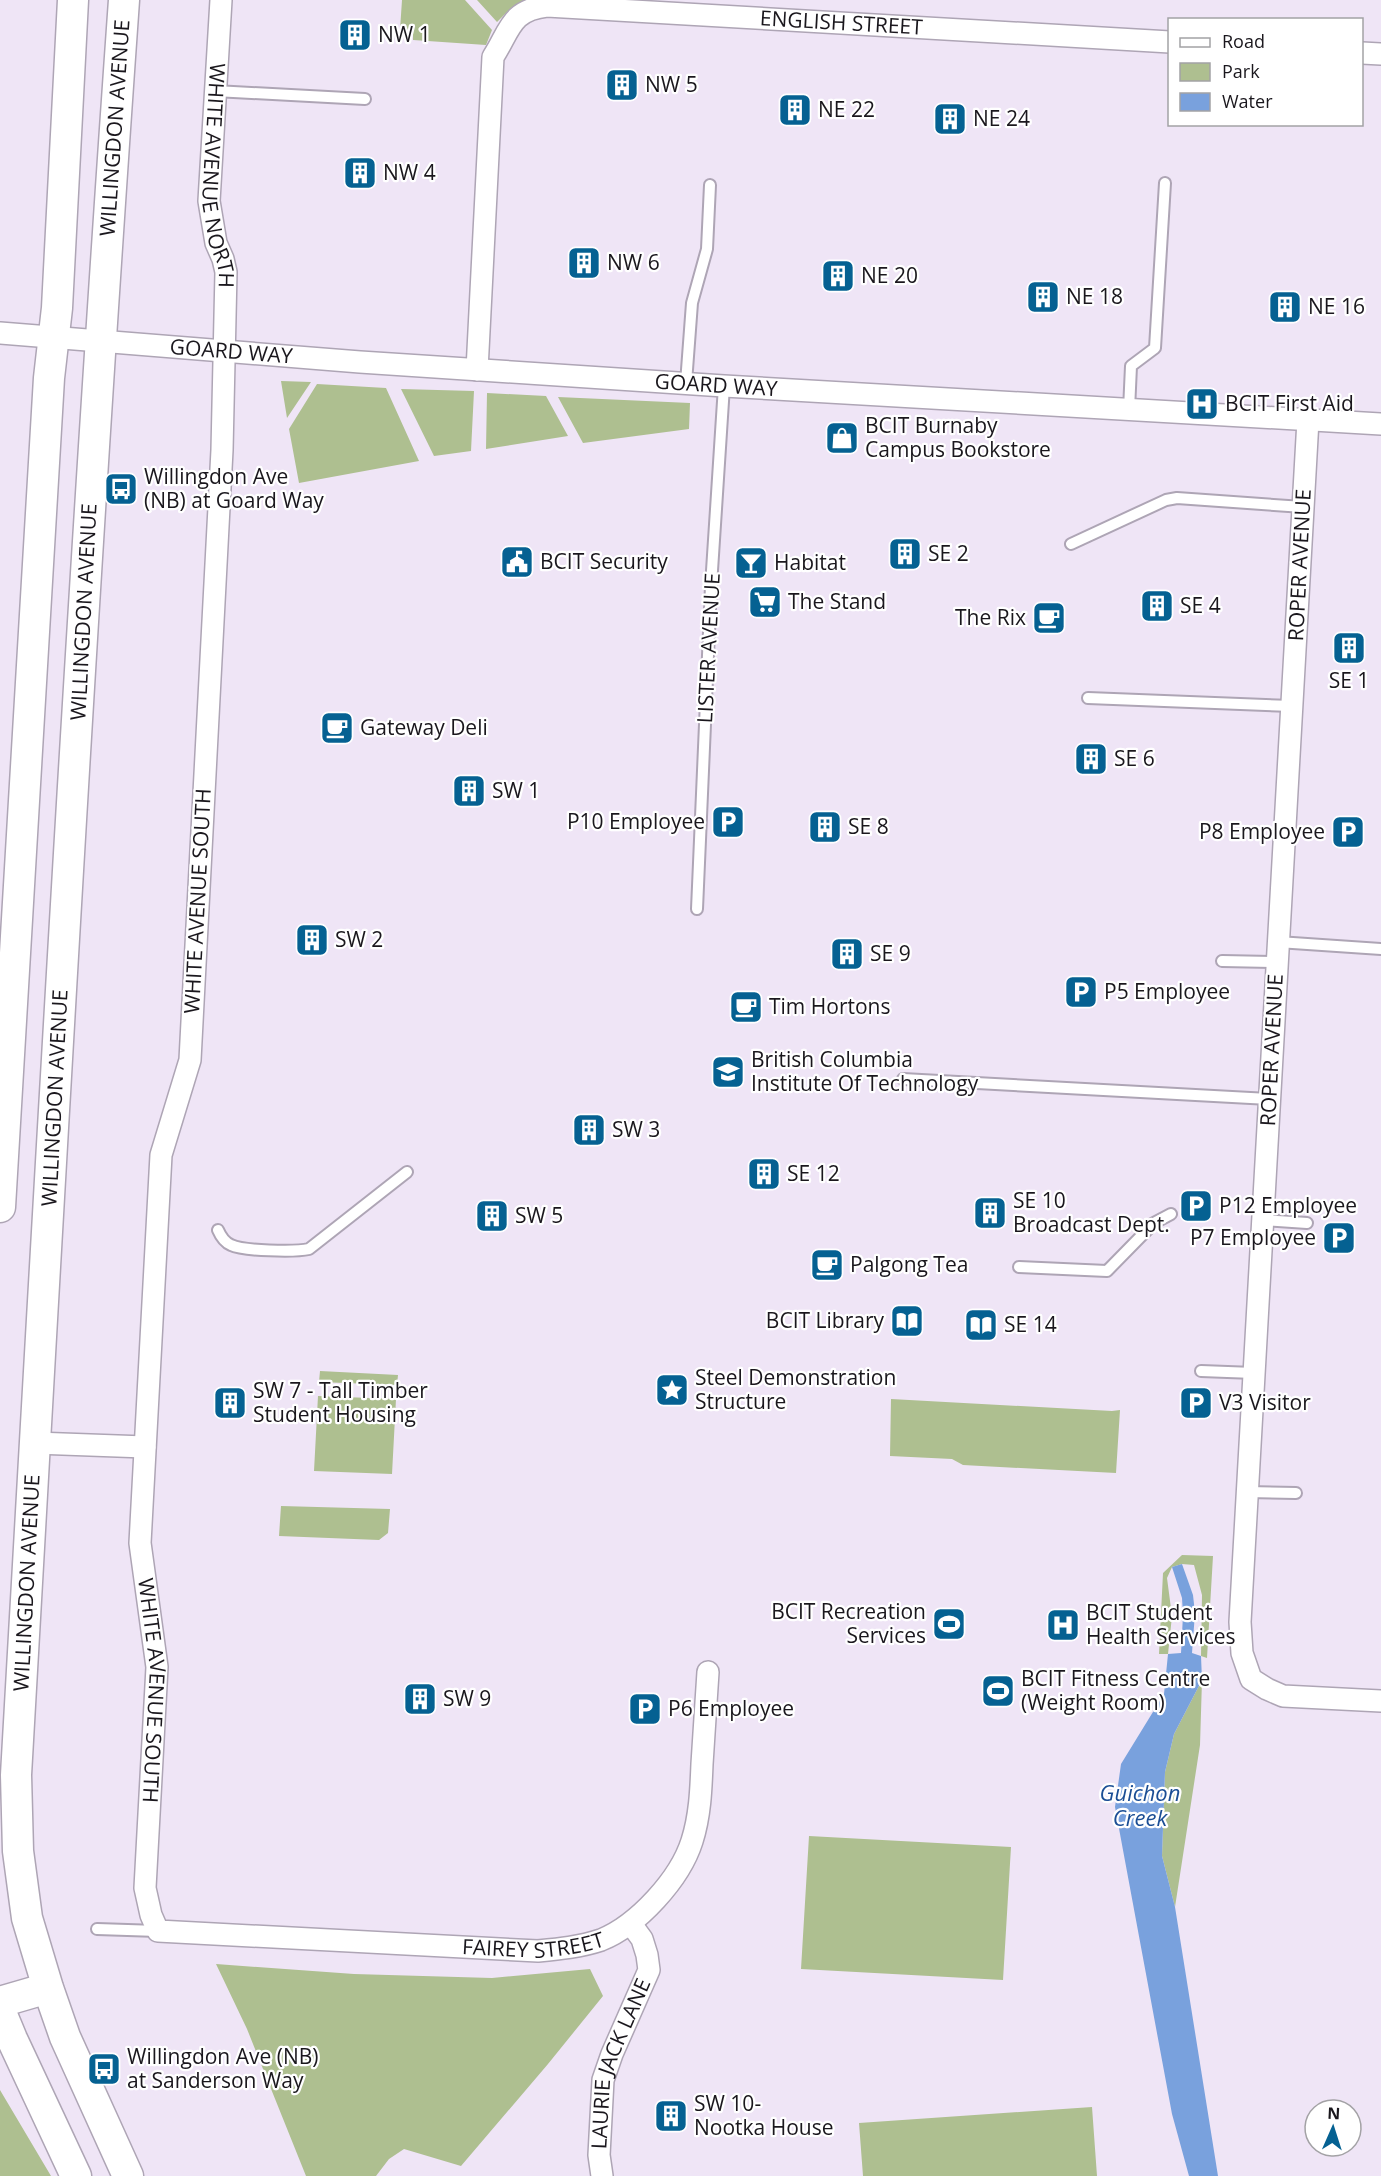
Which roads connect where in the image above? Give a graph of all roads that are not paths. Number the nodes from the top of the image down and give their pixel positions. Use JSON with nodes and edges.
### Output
{"nodes":[{"id":1,"x":73,"y":0,"type":"edge"},
{"id":2,"x":124,"y":0,"type":"edge"},
{"id":3,"x":221,"y":0,"type":"edge"},
{"id":4,"x":1168,"y":42,"type":"edge"},
{"id":5,"x":1363,"y":53,"type":"edge"},
{"id":6,"x":1381,"y":54,"type":"edge"},
{"id":7,"x":215,"y":91,"type":"junction"},
{"id":8,"x":365,"y":99,"type":"dead end"},
{"id":9,"x":1165,"y":183,"type":"dead end"},
{"id":10,"x":710,"y":185,"type":"dead end"},
{"id":11,"x":0,"y":333,"type":"edge"},
{"id":12,"x":53,"y":337,"type":"junction"},
{"id":13,"x":100,"y":342,"type":"junction"},
{"id":14,"x":224,"y":350,"type":"junction"},
{"id":15,"x":477,"y":370,"type":"junction"},
{"id":16,"x":686,"y":383,"type":"junction"},
{"id":17,"x":724,"y":386,"type":"junction"},
{"id":18,"x":1130,"y":410,"type":"junction"},
{"id":19,"x":1308,"y":420,"type":"junction"},
{"id":20,"x":1381,"y":424,"type":"edge"},
{"id":21,"x":1303,"y":507,"type":"junction"},
{"id":22,"x":1071,"y":544,"type":"dead end"},
{"id":23,"x":1088,"y":698,"type":"dead end"},
{"id":24,"x":1292,"y":706,"type":"junction"},
{"id":25,"x":697,"y":909,"type":"dead end"},
{"id":26,"x":1381,"y":949,"type":"edge"},
{"id":27,"x":1277,"y":952,"type":"junction"},
{"id":28,"x":1222,"y":960,"type":"dead end"},
{"id":29,"x":903,"y":1079,"type":"dead end"},
{"id":30,"x":1269,"y":1099,"type":"junction"},
{"id":31,"x":407,"y":1172,"type":"dead end"},
{"id":32,"x":0,"y":1207,"type":"edge"},
{"id":33,"x":1170,"y":1214,"type":"dead end"},
{"id":34,"x":1262,"y":1220,"type":"junction"},
{"id":35,"x":1307,"y":1223,"type":"dead end"},
{"id":36,"x":218,"y":1230,"type":"dead end"},
{"id":37,"x":1019,"y":1267,"type":"dead end"},
{"id":38,"x":1201,"y":1371,"type":"dead end"},
{"id":39,"x":1254,"y":1373,"type":"junction"},
{"id":40,"x":35,"y":1443,"type":"junction"},
{"id":41,"x":145,"y":1447,"type":"junction"},
{"id":42,"x":1247,"y":1492,"type":"junction"},
{"id":43,"x":1296,"y":1493,"type":"dead end"},
{"id":44,"x":708,"y":1672,"type":"dead end"},
{"id":45,"x":1381,"y":1701,"type":"edge"},
{"id":46,"x":631,"y":1924,"type":"junction"},
{"id":47,"x":97,"y":1929,"type":"dead end"},
{"id":48,"x":158,"y":1931,"type":"junction"},
{"id":49,"x":48,"y":1988,"type":"junction"},
{"id":50,"x":0,"y":2002,"type":"edge"},
{"id":51,"x":0,"y":2010,"type":"edge"},
{"id":52,"x":76,"y":2176,"type":"edge"},
{"id":53,"x":128,"y":2176,"type":"edge"},
{"id":54,"x":602,"y":2176,"type":"edge"}],
"edges":[{"from":1,"to":12,"type":"main road"},
{"from":2,"to":13,"type":"main road","name":"WILLINGDON AVENUE"},
{"from":3,"to":7,"type":"street","name":"WHITE AVENUE NORTH"},
{"from":4,"to":15,"type":"street","name":"ENGLISH STREET"},
{"from":5,"to":6,"type":"street"},
{"from":7,"to":8,"type":"lane"},
{"from":7,"to":14,"type":"street","name":"WHITE AVENUE NORTH"},
{"from":9,"to":18,"type":"lane"},
{"from":10,"to":16,"type":"lane"},
{"from":11,"to":12,"type":"street","name":"GOARD WAY"},
{"from":12,"to":13,"type":"street","name":"GOARD WAY"},
{"from":12,"to":32,"type":"main road"},
{"from":13,"to":14,"type":"street","name":"GOARD WAY"},
{"from":13,"to":40,"type":"main road","name":"WILLINGDON AVENUE"},
{"from":14,"to":15,"type":"street","name":"GOARD WAY"},
{"from":14,"to":41,"type":"street","name":"WHITE AVENUE SOUTH"},
{"from":15,"to":16,"type":"street","name":"GOARD WAY"},
{"from":16,"to":17,"type":"street","name":"GOARD WAY"},
{"from":17,"to":18,"type":"street","name":"GOARD WAY"},
{"from":17,"to":25,"type":"lane","name":"LISTER AVENUE"},
{"from":18,"to":19,"type":"street","name":"GOARD WAY"},
{"from":19,"to":20,"type":"street","name":"GOARD WAY"},
{"from":19,"to":21,"type":"street","name":"ROPER AVENUE"},
{"from":21,"to":22,"type":"lane"},
{"from":21,"to":24,"type":"street","name":"ROPER AVENUE"},
{"from":23,"to":24,"type":"lane"},
{"from":24,"to":27,"type":"street","name":"ROPER AVENUE"},
{"from":26,"to":27,"type":"lane"},
{"from":27,"to":28,"type":"lane"},
{"from":27,"to":30,"type":"street","name":"ROPER AVENUE"},
{"from":29,"to":30,"type":"lane"},
{"from":30,"to":34,"type":"street","name":"ROPER AVENUE"},
{"from":31,"to":36,"type":"lane"},
{"from":33,"to":37,"type":"lane"},
{"from":34,"to":35,"type":"lane"},
{"from":34,"to":39,"type":"street","name":"ROPER AVENUE"},
{"from":38,"to":39,"type":"lane"},
{"from":39,"to":42,"type":"street","name":"ROPER AVENUE"},
{"from":40,"to":41,"type":"street"},
{"from":40,"to":49,"type":"main road","name":"WILLINGDON AVENUE"},
{"from":41,"to":48,"type":"street","name":"WHITE AVENUE SOUTH"},
{"from":42,"to":43,"type":"lane"},
{"from":42,"to":45,"type":"street","name":"ROPER AVENUE"},
{"from":44,"to":46,"type":"street","name":"FAIREY STREET"},
{"from":46,"to":48,"type":"street","name":"FAIREY STREET"},
{"from":46,"to":54,"type":"street","name":"LAURIE JACK LANE"},
{"from":47,"to":48,"type":"lane"},
{"from":49,"to":50,"type":"main road"},
{"from":49,"to":53,"type":"main road","name":"WILLINGDON AVENUE"},
{"from":51,"to":52,"type":"main road"}]}
